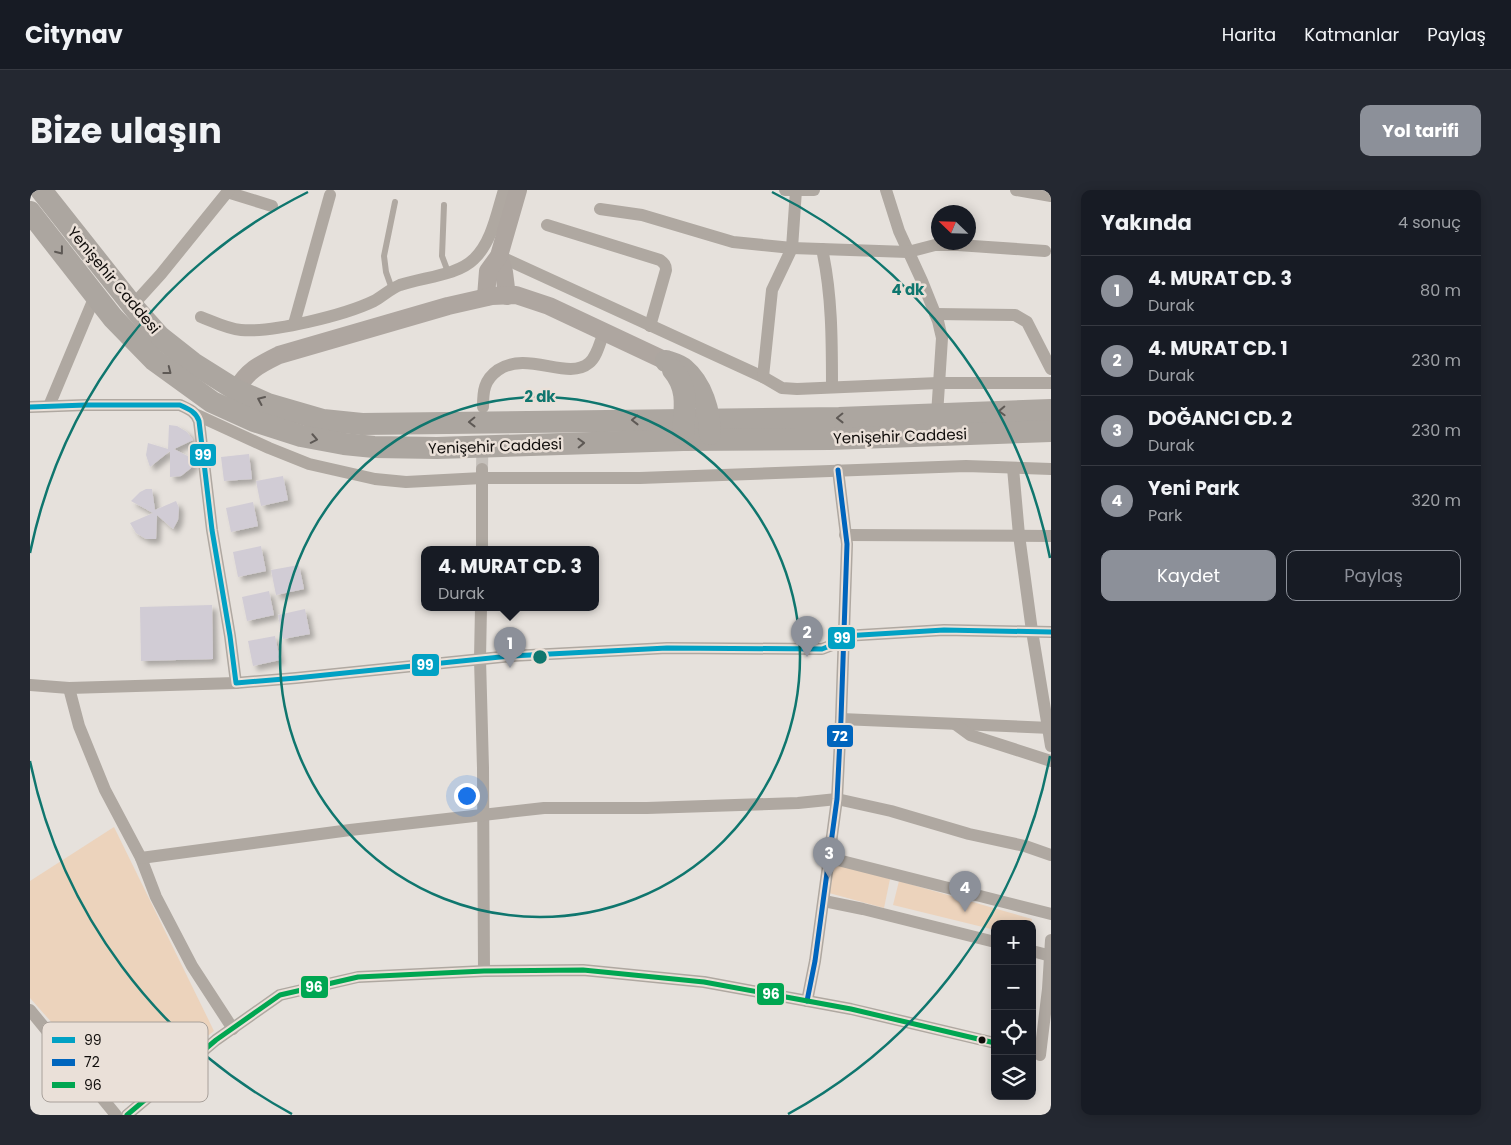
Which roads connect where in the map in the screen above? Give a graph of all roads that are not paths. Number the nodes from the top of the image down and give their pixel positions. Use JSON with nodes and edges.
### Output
{"nodes":[{"id":1,"x":41,"y":190,"type":"edge"},
{"id":2,"x":504,"y":190,"type":"edge"},
{"id":3,"x":518,"y":190,"type":"edge"},
{"id":4,"x":785,"y":190,"type":"edge"},
{"id":5,"x":796,"y":190,"type":"edge"},
{"id":6,"x":814,"y":190,"type":"edge"},
{"id":7,"x":886,"y":190,"type":"edge"},
{"id":8,"x":1016,"y":190,"type":"edge"},
{"id":9,"x":228,"y":191,"type":"edge"},
{"id":10,"x":330,"y":195,"type":"dead end"},
{"id":11,"x":1051,"y":196,"type":"edge"},
{"id":12,"x":395,"y":202,"type":"dead end"},
{"id":13,"x":444,"y":205,"type":"dead end"},
{"id":14,"x":272,"y":206,"type":"dead end"},
{"id":15,"x":600,"y":209,"type":"dead end"},
{"id":16,"x":30,"y":212,"type":"edge"},
{"id":17,"x":547,"y":225,"type":"dead end"},
{"id":18,"x":792,"y":248,"type":"junction"},
{"id":19,"x":822,"y":249,"type":"junction"},
{"id":20,"x":1044,"y":251,"type":"dead end"},
{"id":21,"x":908,"y":252,"type":"junction"},
{"id":22,"x":499,"y":256,"type":"junction"},
{"id":23,"x":448,"y":272,"type":"junction"},
{"id":24,"x":392,"y":289,"type":"junction"},
{"id":25,"x":95,"y":296,"type":"junction"},
{"id":26,"x":507,"y":296,"type":"junction"},
{"id":27,"x":486,"y":297,"type":"junction"},
{"id":28,"x":132,"y":306,"type":"junction"},
{"id":29,"x":935,"y":314,"type":"junction"},
{"id":30,"x":201,"y":317,"type":"dead end"},
{"id":31,"x":294,"y":324,"type":"junction"},
{"id":32,"x":650,"y":326,"type":"junction"},
{"id":33,"x":604,"y":332,"type":"junction"},
{"id":34,"x":666,"y":361,"type":"junction"},
{"id":35,"x":1051,"y":369,"type":"edge"},
{"id":36,"x":763,"y":377,"type":"junction"},
{"id":37,"x":938,"y":383,"type":"junction"},
{"id":38,"x":1051,"y":383,"type":"edge"},
{"id":39,"x":832,"y":387,"type":"junction"},
{"id":40,"x":236,"y":390,"type":"junction"},
{"id":41,"x":49,"y":406,"type":"junction"},
{"id":42,"x":30,"y":407,"type":"edge"},
{"id":43,"x":483,"y":407,"type":"tunnel mouth"},
{"id":44,"x":1051,"y":410,"type":"edge"},
{"id":45,"x":197,"y":415,"type":"junction"},
{"id":46,"x":937,"y":415,"type":"junction"},
{"id":47,"x":683,"y":429,"type":"junction"},
{"id":48,"x":710,"y":429,"type":"junction"},
{"id":49,"x":1051,"y":432,"type":"edge"},
{"id":50,"x":1013,"y":468,"type":"junction"},
{"id":51,"x":1051,"y":469,"type":"edge"},
{"id":52,"x":838,"y":470,"type":"junction"},
{"id":53,"x":482,"y":473,"type":"junction"},
{"id":54,"x":845,"y":535,"type":"junction"},
{"id":55,"x":1019,"y":535,"type":"junction"},
{"id":56,"x":1051,"y":536,"type":"edge"},
{"id":57,"x":482,"y":546,"type":"edge"},
{"id":58,"x":481,"y":611,"type":"edge"},
{"id":59,"x":1032,"y":631,"type":"junction"},
{"id":60,"x":1051,"y":632,"type":"edge"},
{"id":61,"x":844,"y":636,"type":"junction"},
{"id":62,"x":816,"y":649,"type":"junction"},
{"id":63,"x":480,"y":659,"type":"junction"},
{"id":64,"x":842,"y":669,"type":"junction"},
{"id":65,"x":236,"y":682,"type":"junction"},
{"id":66,"x":30,"y":685,"type":"edge"},
{"id":67,"x":69,"y":688,"type":"junction"},
{"id":68,"x":841,"y":719,"type":"junction"},
{"id":69,"x":954,"y":724,"type":"junction"},
{"id":70,"x":1050,"y":728,"type":"edge"},
{"id":71,"x":1051,"y":746,"type":"edge"},
{"id":72,"x":1051,"y":761,"type":"edge"},
{"id":73,"x":837,"y":799,"type":"junction"},
{"id":74,"x":483,"y":814,"type":"junction"},
{"id":75,"x":1051,"y":855,"type":"edge"},
{"id":76,"x":141,"y":858,"type":"junction"},
{"id":77,"x":830,"y":858,"type":"junction"},
{"id":78,"x":824,"y":901,"type":"junction"},
{"id":79,"x":1051,"y":914,"type":"edge"},
{"id":80,"x":1051,"y":940,"type":"edge"},
{"id":81,"x":991,"y":941,"type":"edge"},
{"id":82,"x":1036,"y":952,"type":"edge"},
{"id":83,"x":1051,"y":955,"type":"edge"},
{"id":84,"x":484,"y":971,"type":"junction"},
{"id":85,"x":806,"y":1001,"type":"junction"},
{"id":86,"x":30,"y":1010,"type":"edge"},
{"id":87,"x":42,"y":1025,"type":"edge"},
{"id":88,"x":233,"y":1029,"type":"junction"},
{"id":89,"x":991,"y":1042,"type":"edge"},
{"id":90,"x":208,"y":1047,"type":"edge"},
{"id":91,"x":1041,"y":1056,"type":"edge"},
{"id":92,"x":105,"y":1102,"type":"edge"},
{"id":93,"x":142,"y":1102,"type":"edge"},
{"id":94,"x":116,"y":1115,"type":"edge"},
{"id":95,"x":127,"y":1115,"type":"edge"}],
"edges":[{"from":1,"to":28,"type":"highway","name":"Yenişehir Caddesi"},
{"from":2,"to":23,"type":"street"},
{"from":3,"to":22,"type":"street"},
{"from":4,"to":5,"type":"street"},
{"from":5,"to":6,"type":"street"},
{"from":5,"to":18,"type":"street"},
{"from":7,"to":21,"type":"street"},
{"from":8,"to":11,"type":"street"},
{"from":9,"to":14,"type":"street"},
{"from":9,"to":28,"type":"street"},
{"from":10,"to":31,"type":"street"},
{"from":12,"to":24,"type":"lane"},
{"from":13,"to":23,"type":"lane"},
{"from":15,"to":18,"type":"street"},
{"from":16,"to":25,"type":"highway","name":"Yenişehir Caddesi","one_way":true},
{"from":17,"to":32,"type":"street"},
{"from":18,"to":19,"type":"street"},
{"from":18,"to":36,"type":"street"},
{"from":19,"to":21,"type":"street"},
{"from":19,"to":39,"type":"street"},
{"from":20,"to":21,"type":"street"},
{"from":21,"to":29,"type":"street"},
{"from":22,"to":26,"type":"street"},
{"from":22,"to":27,"type":"street"},
{"from":22,"to":32,"type":"street"},
{"from":23,"to":24,"type":"street"},
{"from":24,"to":31,"type":"street"},
{"from":25,"to":41,"type":"street"},
{"from":25,"to":47,"type":"highway","name":"Yenişehir Caddesi","one_way":true},
{"from":26,"to":27,"type":"street"},
{"from":26,"to":33,"type":"street"},
{"from":27,"to":40,"type":"street"},
{"from":28,"to":40,"type":"highway","name":"Yenişehir Caddesi"},
{"from":29,"to":35,"type":"street"},
{"from":29,"to":37,"type":"street"},
{"from":30,"to":31,"type":"street"},
{"from":32,"to":36,"type":"street"},
{"from":33,"to":34,"type":"street"},
{"from":33,"to":43,"type":"street"},
{"from":34,"to":47,"type":"highway"},
{"from":34,"to":48,"type":"highway"},
{"from":36,"to":39,"type":"street"},
{"from":37,"to":38,"type":"street"},
{"from":37,"to":39,"type":"street"},
{"from":37,"to":46,"type":"street"},
{"from":47,"to":40,"type":"highway","name":"Yenişehir Caddesi","one_way":true},
{"from":41,"to":42,"type":"street"},
{"from":41,"to":45,"type":"street"},
{"from":44,"to":46,"type":"highway","name":"Yenişehir Caddesi","one_way":true},
{"from":45,"to":53,"type":"street"},
{"from":45,"to":65,"type":"street"},
{"from":46,"to":48,"type":"highway","name":"Yenişehir Caddesi","one_way":true},
{"from":47,"to":48,"type":"highway","name":"Yenişehir Caddesi"},
{"from":48,"to":49,"type":"highway","name":"Yenişehir Caddesi"},
{"from":50,"to":51,"type":"street"},
{"from":50,"to":52,"type":"street"},
{"from":50,"to":55,"type":"street"},
{"from":52,"to":53,"type":"street"},
{"from":52,"to":54,"type":"street"},
{"from":53,"to":57,"type":"street"},
{"from":54,"to":55,"type":"street"},
{"from":54,"to":61,"type":"street"},
{"from":55,"to":56,"type":"street"},
{"from":55,"to":59,"type":"street"},
{"from":58,"to":63,"type":"street"},
{"from":59,"to":60,"type":"street"},
{"from":59,"to":61,"type":"street"},
{"from":59,"to":70,"type":"street"},
{"from":61,"to":62,"type":"street"},
{"from":61,"to":64,"type":"street"},
{"from":62,"to":63,"type":"street"},
{"from":62,"to":64,"type":"street"},
{"from":63,"to":65,"type":"street"},
{"from":63,"to":74,"type":"street"},
{"from":64,"to":68,"type":"street"},
{"from":65,"to":67,"type":"street"},
{"from":66,"to":67,"type":"street"},
{"from":67,"to":76,"type":"street"},
{"from":68,"to":69,"type":"street"},
{"from":68,"to":73,"type":"street"},
{"from":69,"to":70,"type":"street"},
{"from":69,"to":72,"type":"street"},
{"from":70,"to":71,"type":"street"},
{"from":73,"to":74,"type":"street"},
{"from":73,"to":75,"type":"street"},
{"from":73,"to":77,"type":"street"},
{"from":74,"to":76,"type":"street"},
{"from":74,"to":84,"type":"street"},
{"from":76,"to":88,"type":"street"},
{"from":77,"to":78,"type":"street"},
{"from":77,"to":79,"type":"street"},
{"from":78,"to":81,"type":"street"},
{"from":78,"to":85,"type":"street"},
{"from":80,"to":83,"type":"street"},
{"from":82,"to":83,"type":"street"},
{"from":83,"to":91,"type":"street"},
{"from":84,"to":85,"type":"street"},
{"from":84,"to":88,"type":"street"},
{"from":85,"to":89,"type":"street"},
{"from":86,"to":87,"type":"street"},
{"from":88,"to":90,"type":"street"},
{"from":92,"to":94,"type":"street"},
{"from":93,"to":95,"type":"street"}]}
